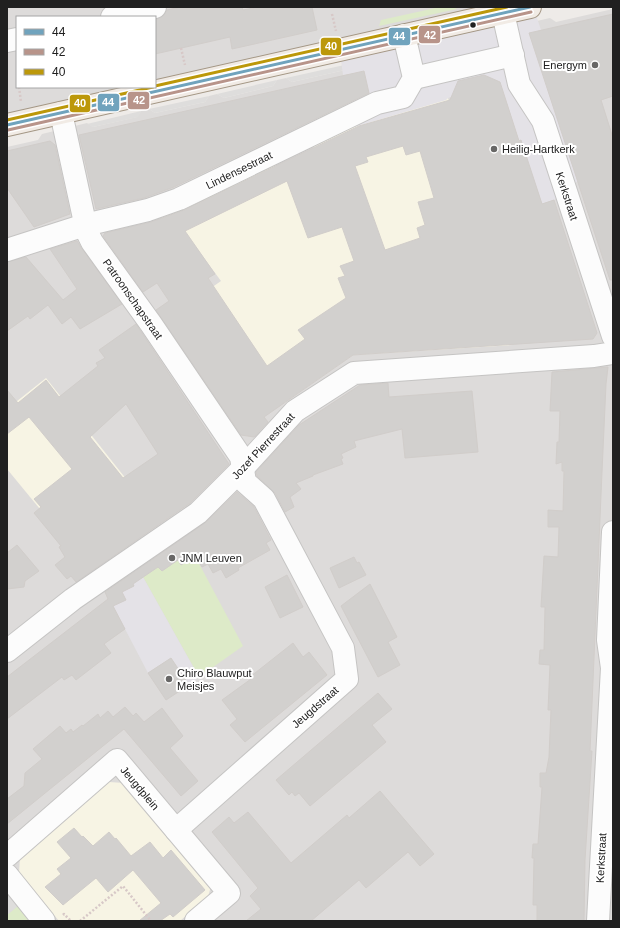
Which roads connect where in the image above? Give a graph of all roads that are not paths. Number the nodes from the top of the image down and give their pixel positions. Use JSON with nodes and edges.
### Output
{"nodes":[{"id":1,"x":155,"y":7,"type":"edge"},
{"id":2,"x":530,"y":7,"type":"edge"},
{"id":3,"x":503,"y":13,"type":"junction"},
{"id":4,"x":116,"y":16,"type":"edge"},
{"id":5,"x":404,"y":35,"type":"junction"},
{"id":6,"x":513,"y":54,"type":"junction"},
{"id":7,"x":414,"y":78,"type":"junction"},
{"id":8,"x":61,"y":113,"type":"junction"},
{"id":9,"x":7,"y":125,"type":"edge"},
{"id":10,"x":85,"y":225,"type":"junction"},
{"id":11,"x":7,"y":250,"type":"edge"},
{"id":12,"x":613,"y":336,"type":"edge"},
{"id":13,"x":613,"y":353,"type":"edge"},
{"id":14,"x":242,"y":469,"type":"junction"},
{"id":15,"x":613,"y":532,"type":"edge"},
{"id":16,"x":7,"y":651,"type":"edge"},
{"id":17,"x":176,"y":830,"type":"junction"},
{"id":18,"x":7,"y":856,"type":"edge"},
{"id":19,"x":7,"y":875,"type":"edge"},
{"id":20,"x":44,"y":921,"type":"edge"},
{"id":21,"x":196,"y":921,"type":"edge"},
{"id":22,"x":598,"y":921,"type":"edge"}],
"edges":[{"from":1,"to":4,"type":"street"},
{"from":2,"to":3,"type":"main road"},
{"from":3,"to":5,"type":"main road"},
{"from":3,"to":6,"type":"street","name":"Kerkstraat"},
{"from":5,"to":7,"type":"street"},
{"from":5,"to":8,"type":"main road"},
{"from":6,"to":7,"type":"street"},
{"from":6,"to":12,"type":"street","name":"Kerkstraat"},
{"from":7,"to":10,"type":"street","name":"Lindensestraat"},
{"from":8,"to":9,"type":"main road"},
{"from":8,"to":10,"type":"street","name":"Patroonschapstraat"},
{"from":10,"to":11,"type":"street","name":"Lindensestraat"},
{"from":10,"to":14,"type":"street","name":"Patroonschapstraat"},
{"from":13,"to":14,"type":"street","name":"Jozef Pierrestraat"},
{"from":14,"to":16,"type":"street","name":"Jozef Pierrestraat"},
{"from":14,"to":17,"type":"street","name":"Jeugdstraat"},
{"from":15,"to":22,"type":"street","name":"Kerkstraat"},
{"from":17,"to":18,"type":"street","name":"Jeugdplein"},
{"from":17,"to":21,"type":"street","name":"Jeugdplein"},
{"from":19,"to":20,"type":"street"}]}
